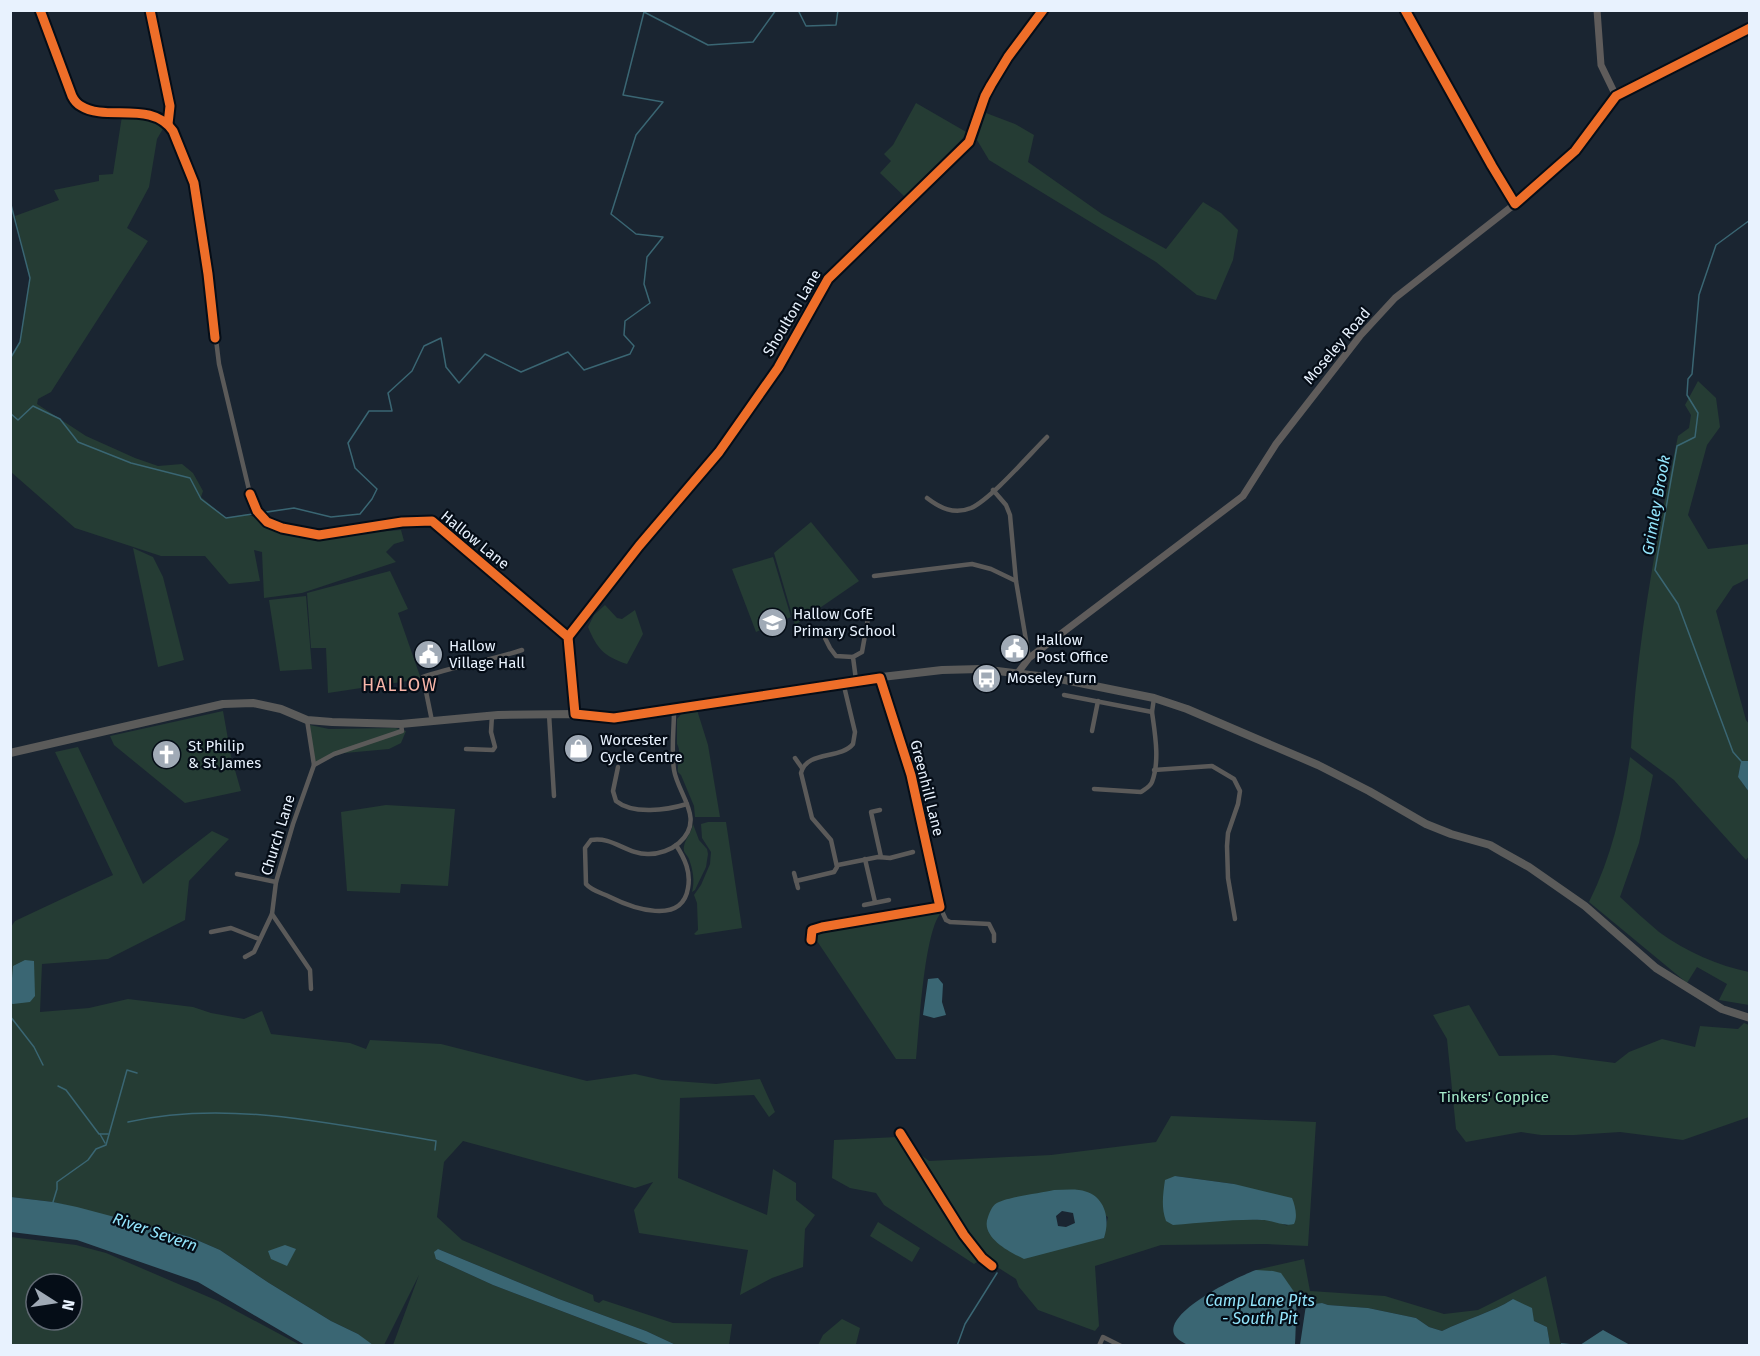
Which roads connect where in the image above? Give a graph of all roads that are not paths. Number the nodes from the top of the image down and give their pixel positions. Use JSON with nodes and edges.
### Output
{"nodes":[{"id":1,"x":40,"y":10,"type":"edge"},
{"id":2,"x":150,"y":10,"type":"edge"},
{"id":3,"x":1043,"y":10,"type":"edge"},
{"id":4,"x":1597,"y":10,"type":"edge"},
{"id":5,"x":1749,"y":28,"type":"edge"},
{"id":6,"x":1616,"y":96,"type":"junction"},
{"id":7,"x":168,"y":124,"type":"junction"},
{"id":8,"x":1044,"y":438,"type":"dead end"},
{"id":9,"x":993,"y":490,"type":"junction"},
{"id":10,"x":935,"y":495,"type":"dead end"},
{"id":11,"x":874,"y":576,"type":"dead end"},
{"id":12,"x":1016,"y":581,"type":"junction"},
{"id":13,"x":869,"y":612,"type":"dead end"},
{"id":14,"x":568,"y":637,"type":"junction"},
{"id":15,"x":825,"y":638,"type":"dead end"},
{"id":16,"x":522,"y":650,"type":"dead end"},
{"id":17,"x":853,"y":657,"type":"junction"},
{"id":18,"x":1029,"y":658,"type":"junction"},
{"id":19,"x":1017,"y":674,"type":"junction"},
{"id":20,"x":880,"y":678,"type":"junction"},
{"id":21,"x":856,"y":680,"type":"junction"},
{"id":22,"x":843,"y":682,"type":"junction"},
{"id":23,"x":1064,"y":696,"type":"dead end"},
{"id":24,"x":1154,"y":698,"type":"junction"},
{"id":25,"x":1098,"y":701,"type":"junction"},
{"id":26,"x":674,"y":710,"type":"junction"},
{"id":27,"x":1152,"y":712,"type":"junction"},
{"id":28,"x":549,"y":714,"type":"junction"},
{"id":29,"x":575,"y":714,"type":"junction"},
{"id":30,"x":492,"y":716,"type":"junction"},
{"id":31,"x":307,"y":720,"type":"junction"},
{"id":32,"x":432,"y":721,"type":"junction"},
{"id":33,"x":401,"y":724,"type":"junction"},
{"id":34,"x":1092,"y":731,"type":"dead end"},
{"id":35,"x":466,"y":748,"type":"dead end"},
{"id":36,"x":10,"y":753,"type":"edge"},
{"id":37,"x":795,"y":758,"type":"dead end"},
{"id":38,"x":314,"y":765,"type":"junction"},
{"id":39,"x":618,"y":767,"type":"dead end"},
{"id":40,"x":802,"y":768,"type":"junction"},
{"id":41,"x":1154,"y":770,"type":"junction"},
{"id":42,"x":1094,"y":789,"type":"dead end"},
{"id":43,"x":554,"y":796,"type":"dead end"},
{"id":44,"x":687,"y":804,"type":"junction"},
{"id":45,"x":880,"y":810,"type":"dead end"},
{"id":46,"x":676,"y":845,"type":"junction"},
{"id":47,"x":913,"y":852,"type":"dead end"},
{"id":48,"x":881,"y":857,"type":"junction"},
{"id":49,"x":865,"y":860,"type":"junction"},
{"id":50,"x":838,"y":865,"type":"junction"},
{"id":51,"x":794,"y":873,"type":"dead end"},
{"id":52,"x":237,"y":874,"type":"dead end"},
{"id":53,"x":796,"y":881,"type":"junction"},
{"id":54,"x":276,"y":882,"type":"junction"},
{"id":55,"x":798,"y":888,"type":"dead end"},
{"id":56,"x":889,"y":900,"type":"dead end"},
{"id":57,"x":875,"y":902,"type":"junction"},
{"id":58,"x":864,"y":905,"type":"dead end"},
{"id":59,"x":940,"y":907,"type":"junction"},
{"id":60,"x":272,"y":914,"type":"junction"},
{"id":61,"x":1235,"y":920,"type":"dead end"},
{"id":62,"x":211,"y":932,"type":"dead end"},
{"id":63,"x":259,"y":939,"type":"junction"},
{"id":64,"x":811,"y":940,"type":"dead end"},
{"id":65,"x":994,"y":941,"type":"dead end"},
{"id":66,"x":245,"y":957,"type":"dead end"},
{"id":67,"x":312,"y":989,"type":"dead end"},
{"id":68,"x":1749,"y":1018,"type":"edge"},
{"id":69,"x":1099,"y":1346,"type":"edge"},
{"id":70,"x":1121,"y":1346,"type":"edge"}],
"edges":[{"from":1,"to":7,"type":"street"},
{"from":2,"to":7,"type":"street"},
{"from":3,"to":14,"type":"street","name":"Shoulton Lane"},
{"from":4,"to":6,"type":"street"},
{"from":5,"to":6,"type":"street"},
{"from":6,"to":18,"type":"street","name":"Moseley Road"},
{"from":7,"to":14,"type":"street","name":"Hallow Lane"},
{"from":8,"to":9,"type":"street"},
{"from":9,"to":10,"type":"street"},
{"from":9,"to":12,"type":"street"},
{"from":11,"to":12,"type":"street"},
{"from":12,"to":18,"type":"street"},
{"from":13,"to":17,"type":"street"},
{"from":14,"to":29,"type":"street"},
{"from":15,"to":17,"type":"street"},
{"from":16,"to":32,"type":"street"},
{"from":17,"to":21,"type":"street"},
{"from":18,"to":19,"type":"street","name":"Moseley Road"},
{"from":19,"to":20,"type":"main road"},
{"from":19,"to":24,"type":"main road"},
{"from":20,"to":21,"type":"main road"},
{"from":20,"to":59,"type":"street","name":"Greenhill Lane"},
{"from":21,"to":22,"type":"main road"},
{"from":22,"to":26,"type":"main road"},
{"from":22,"to":40,"type":"street"},
{"from":23,"to":25,"type":"street"},
{"from":24,"to":27,"type":"street"},
{"from":24,"to":68,"type":"main road"},
{"from":25,"to":27,"type":"street"},
{"from":25,"to":34,"type":"street"},
{"from":26,"to":29,"type":"main road"},
{"from":26,"to":44,"type":"street"},
{"from":27,"to":41,"type":"street"},
{"from":28,"to":29,"type":"main road"},
{"from":28,"to":30,"type":"main road"},
{"from":28,"to":43,"type":"street"},
{"from":30,"to":32,"type":"main road"},
{"from":30,"to":35,"type":"street"},
{"from":31,"to":33,"type":"main road"},
{"from":31,"to":36,"type":"main road"},
{"from":31,"to":38,"type":"street","name":"Church Lane"},
{"from":32,"to":33,"type":"main road"},
{"from":33,"to":38,"type":"street"},
{"from":37,"to":40,"type":"street"},
{"from":38,"to":54,"type":"street","name":"Church Lane"},
{"from":39,"to":44,"type":"street"},
{"from":40,"to":50,"type":"street"},
{"from":41,"to":42,"type":"street"},
{"from":41,"to":61,"type":"street"},
{"from":44,"to":46,"type":"street"},
{"from":45,"to":48,"type":"street"},
{"from":46,"to":46,"type":"street"},
{"from":47,"to":48,"type":"street"},
{"from":48,"to":49,"type":"street"},
{"from":49,"to":50,"type":"street"},
{"from":49,"to":57,"type":"street"},
{"from":50,"to":53,"type":"street"},
{"from":51,"to":53,"type":"street"},
{"from":52,"to":54,"type":"street"},
{"from":53,"to":55,"type":"street"},
{"from":54,"to":60,"type":"street","name":"Church Lane"},
{"from":56,"to":57,"type":"street"},
{"from":57,"to":58,"type":"street"},
{"from":59,"to":64,"type":"street"},
{"from":59,"to":65,"type":"street"},
{"from":60,"to":63,"type":"street","name":"Church Lane"},
{"from":60,"to":67,"type":"street"},
{"from":62,"to":63,"type":"street"},
{"from":63,"to":66,"type":"street","name":"Church Lane"},
{"from":69,"to":70,"type":"street"}]}
